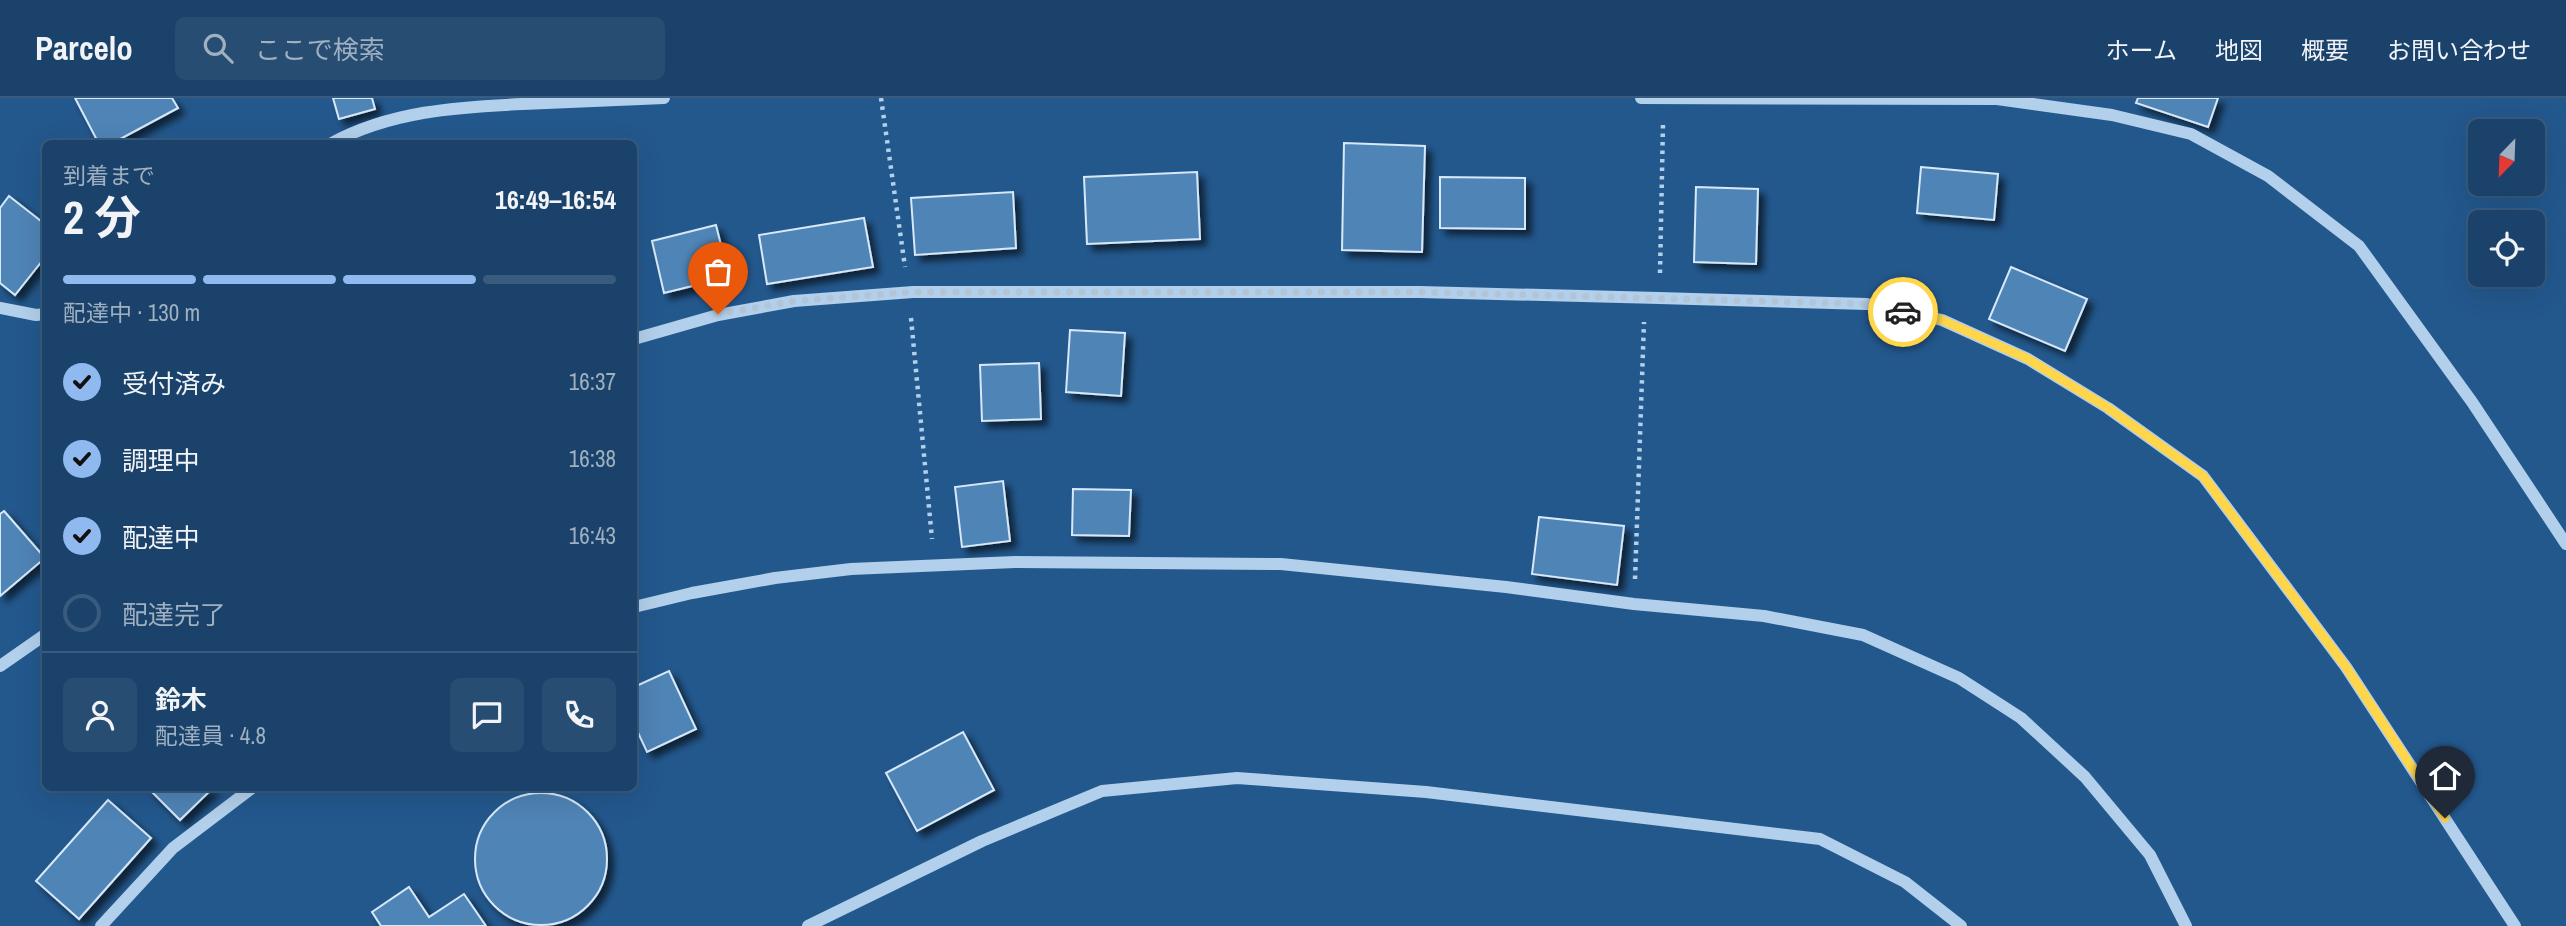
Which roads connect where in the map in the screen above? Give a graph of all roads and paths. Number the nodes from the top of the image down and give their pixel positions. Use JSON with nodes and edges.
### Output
{"nodes":[{"id":1,"x":664,"y":98,"type":"edge"},
{"id":2,"x":881,"y":98,"type":"edge"},
{"id":3,"x":1642,"y":98,"type":"edge"},
{"id":4,"x":1664,"y":98,"type":"edge"},
{"id":5,"x":337,"y":140,"type":"edge"},
{"id":6,"x":908,"y":293,"type":"junction"},
{"id":7,"x":1645,"y":298,"type":"junction"},
{"id":8,"x":1659,"y":298,"type":"junction"},
{"id":9,"x":0,"y":308,"type":"edge"},
{"id":10,"x":42,"y":314,"type":"edge"},
{"id":11,"x":637,"y":338,"type":"edge"},
{"id":12,"x":2566,"y":544,"type":"edge"},
{"id":13,"x":934,"y":564,"type":"junction"},
{"id":14,"x":1634,"y":604,"type":"junction"},
{"id":15,"x":637,"y":606,"type":"edge"},
{"id":16,"x":42,"y":638,"type":"edge"},
{"id":17,"x":0,"y":666,"type":"edge"},
{"id":18,"x":248,"y":791,"type":"edge"},
{"id":19,"x":102,"y":926,"type":"edge"},
{"id":20,"x":808,"y":926,"type":"edge"},
{"id":21,"x":1961,"y":926,"type":"edge"},
{"id":22,"x":2186,"y":926,"type":"edge"},
{"id":23,"x":2515,"y":926,"type":"edge"}],
"edges":[{"from":1,"to":5,"type":"street"},
{"from":2,"to":6,"type":"path"},
{"from":3,"to":4,"type":"street"},
{"from":4,"to":8,"type":"path"},
{"from":4,"to":12,"type":"street"},
{"from":6,"to":7,"type":"street"},
{"from":6,"to":11,"type":"street"},
{"from":6,"to":13,"type":"path"},
{"from":7,"to":8,"type":"street"},
{"from":7,"to":14,"type":"path"},
{"from":8,"to":23,"type":"street"},
{"from":9,"to":10,"type":"street"},
{"from":13,"to":14,"type":"street"},
{"from":13,"to":15,"type":"street"},
{"from":14,"to":22,"type":"street"},
{"from":16,"to":17,"type":"street"},
{"from":18,"to":19,"type":"street"},
{"from":20,"to":21,"type":"street"}]}
